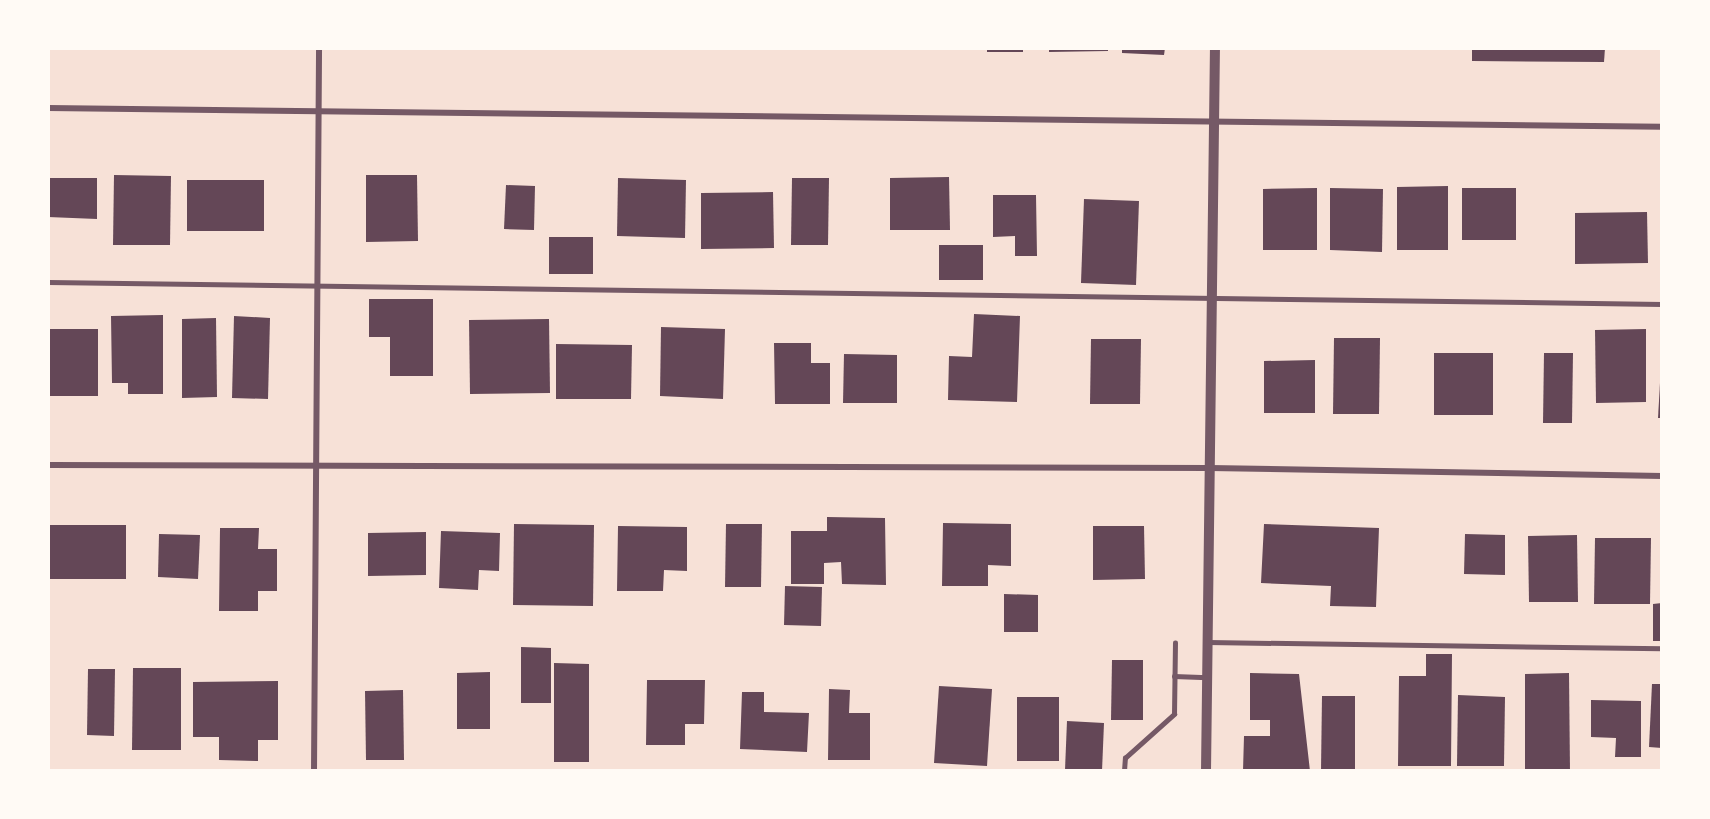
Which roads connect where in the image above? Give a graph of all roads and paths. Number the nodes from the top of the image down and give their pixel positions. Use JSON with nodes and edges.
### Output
{"nodes":[{"id":1,"x":320,"y":48,"type":"edge"},
{"id":2,"x":1215,"y":48,"type":"edge"},
{"id":3,"x":48,"y":108,"type":"edge"},
{"id":4,"x":319,"y":111,"type":"junction"},
{"id":5,"x":1214,"y":122,"type":"junction"},
{"id":6,"x":1662,"y":127,"type":"edge"},
{"id":7,"x":48,"y":282,"type":"edge"},
{"id":8,"x":318,"y":286,"type":"junction"},
{"id":9,"x":1212,"y":298,"type":"junction"},
{"id":10,"x":1662,"y":303,"type":"edge"},
{"id":11,"x":48,"y":465,"type":"edge"},
{"id":12,"x":317,"y":468,"type":"junction"},
{"id":13,"x":1210,"y":468,"type":"junction"},
{"id":14,"x":1662,"y":476,"type":"edge"},
{"id":15,"x":1208,"y":642,"type":"junction"},
{"id":16,"x":1175,"y":643,"type":"dead end"},
{"id":17,"x":1662,"y":648,"type":"edge"},
{"id":18,"x":1174,"y":676,"type":"junction"},
{"id":19,"x":1207,"y":677,"type":"junction"},
{"id":20,"x":314,"y":771,"type":"edge"},
{"id":21,"x":1124,"y":771,"type":"edge"},
{"id":22,"x":1206,"y":771,"type":"edge"}],
"edges":[{"from":1,"to":4,"type":"street"},
{"from":2,"to":5,"type":"street"},
{"from":3,"to":4,"type":"street"},
{"from":4,"to":5,"type":"street"},
{"from":4,"to":8,"type":"street"},
{"from":5,"to":6,"type":"street"},
{"from":5,"to":9,"type":"street"},
{"from":7,"to":8,"type":"lane"},
{"from":8,"to":9,"type":"lane"},
{"from":8,"to":12,"type":"street"},
{"from":9,"to":10,"type":"lane"},
{"from":9,"to":13,"type":"street"},
{"from":11,"to":12,"type":"street"},
{"from":12,"to":13,"type":"street"},
{"from":12,"to":20,"type":"street"},
{"from":13,"to":14,"type":"street"},
{"from":13,"to":15,"type":"street"},
{"from":15,"to":17,"type":"lane"},
{"from":15,"to":19,"type":"street"},
{"from":16,"to":18,"type":"lane"},
{"from":18,"to":19,"type":"lane"},
{"from":18,"to":21,"type":"lane"},
{"from":19,"to":22,"type":"street"}]}
